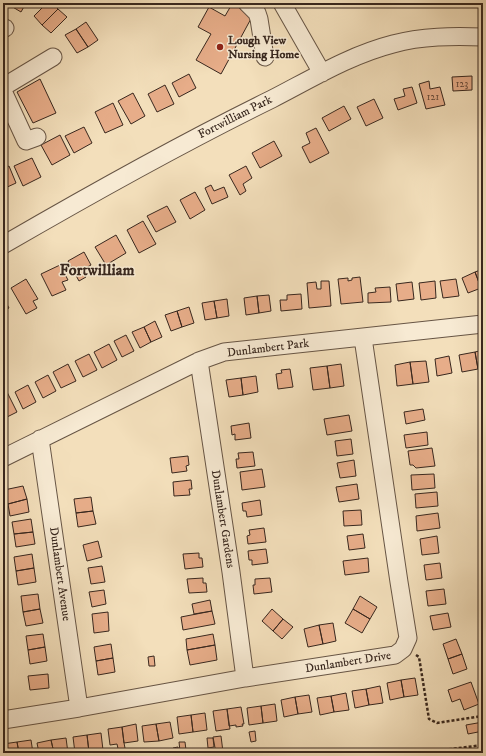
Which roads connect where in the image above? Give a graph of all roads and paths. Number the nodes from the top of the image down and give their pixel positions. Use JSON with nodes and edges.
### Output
{"nodes":[{"id":1,"x":248,"y":3,"type":"edge"},
{"id":2,"x":282,"y":3,"type":"edge"},
{"id":3,"x":483,"y":37,"type":"edge"},
{"id":4,"x":53,"y":57,"type":"dead end"},
{"id":5,"x":265,"y":57,"type":"dead end"},
{"id":6,"x":322,"y":74,"type":"junction"},
{"id":7,"x":3,"y":87,"type":"edge"},
{"id":8,"x":3,"y":91,"type":"edge"},
{"id":9,"x":37,"y":137,"type":"dead end"},
{"id":10,"x":3,"y":245,"type":"edge"},
{"id":11,"x":483,"y":324,"type":"edge"},
{"id":12,"x":363,"y":338,"type":"junction"},
{"id":13,"x":199,"y":361,"type":"junction"},
{"id":14,"x":40,"y":439,"type":"junction"},
{"id":15,"x":3,"y":458,"type":"edge"},
{"id":16,"x":403,"y":649,"type":"junction"},
{"id":17,"x":245,"y":678,"type":"junction"},
{"id":18,"x":80,"y":708,"type":"junction"},
{"id":19,"x":483,"y":716,"type":"edge"},
{"id":20,"x":3,"y":720,"type":"edge"},
{"id":21,"x":483,"y":745,"type":"edge"},
{"id":22,"x":419,"y":753,"type":"edge"}],
"edges":[{"from":1,"to":5,"type":"street"},
{"from":2,"to":6,"type":"street"},
{"from":3,"to":6,"type":"street","name":"Fortwilliam Park"},
{"from":4,"to":7,"type":"street"},
{"from":6,"to":10,"type":"street","name":"Fortwilliam Park"},
{"from":8,"to":9,"type":"street"},
{"from":11,"to":12,"type":"street","name":"Dunlambert Park"},
{"from":12,"to":13,"type":"street","name":"Dunlambert Park"},
{"from":12,"to":16,"type":"street","name":"Dunlambert Drive"},
{"from":13,"to":14,"type":"street","name":"Dunlambert Park"},
{"from":13,"to":17,"type":"street","name":"Dunlambert Gardens"},
{"from":14,"to":15,"type":"street","name":"Dunlambert Park"},
{"from":14,"to":18,"type":"street","name":"Dunlambert Avenue"},
{"from":16,"to":17,"type":"street","name":"Dunlambert Drive"},
{"from":16,"to":19,"type":"path"},
{"from":17,"to":18,"type":"street","name":"Dunlambert Drive"},
{"from":18,"to":20,"type":"street","name":"Dunlambert Drive"},
{"from":21,"to":22,"type":"path"}]}
